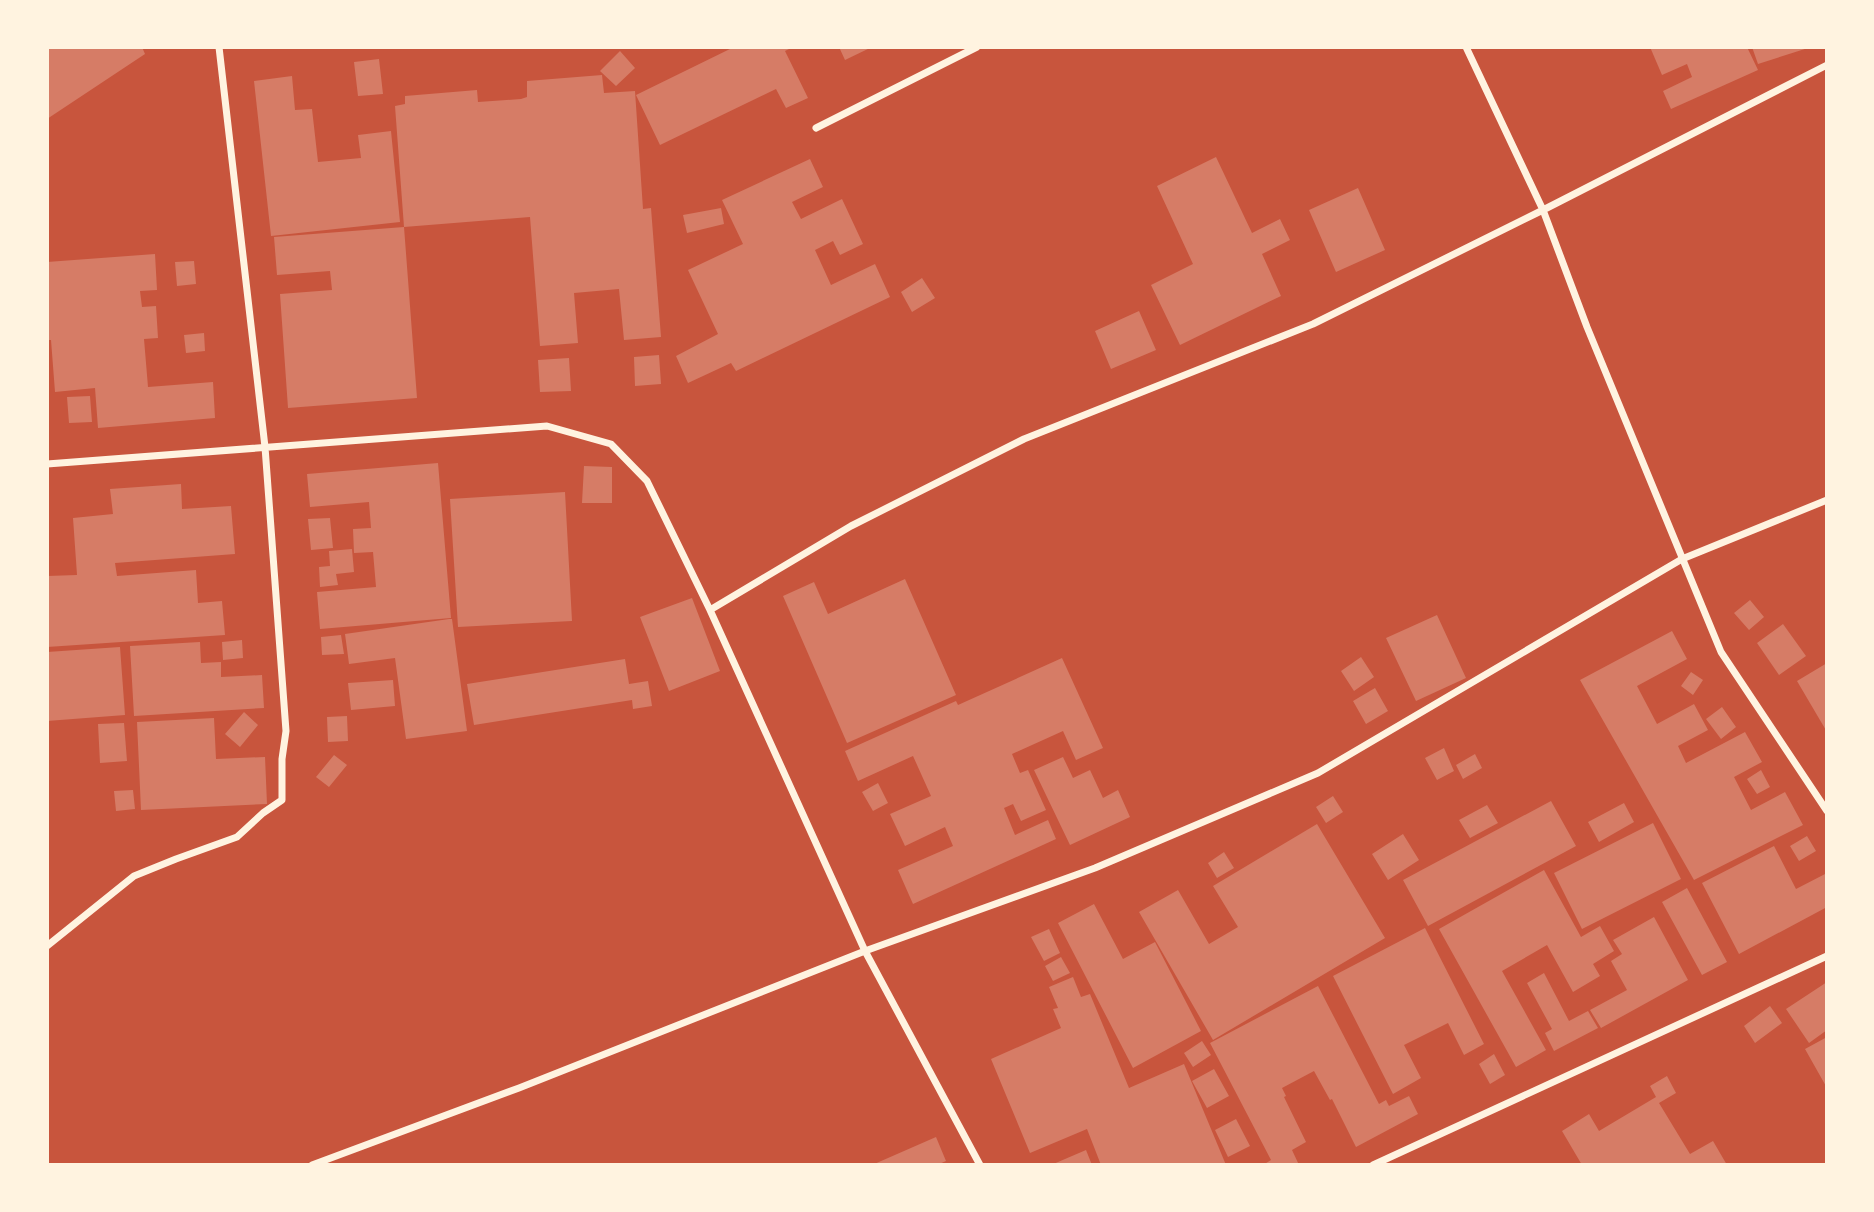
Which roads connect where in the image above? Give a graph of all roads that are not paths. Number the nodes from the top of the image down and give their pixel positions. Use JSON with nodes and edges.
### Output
{"nodes":[{"id":1,"x":219,"y":47,"type":"edge"},
{"id":2,"x":977,"y":47,"type":"edge"},
{"id":3,"x":1466,"y":47,"type":"edge"},
{"id":4,"x":1827,"y":65,"type":"edge"},
{"id":5,"x":816,"y":128,"type":"dead end"},
{"id":6,"x":1543,"y":210,"type":"junction"},
{"id":7,"x":265,"y":447,"type":"junction"},
{"id":8,"x":47,"y":464,"type":"edge"},
{"id":9,"x":1827,"y":500,"type":"edge"},
{"id":10,"x":1682,"y":559,"type":"junction"},
{"id":11,"x":710,"y":610,"type":"junction"},
{"id":12,"x":1827,"y":811,"type":"edge"},
{"id":13,"x":47,"y":946,"type":"edge"},
{"id":14,"x":865,"y":951,"type":"junction"},
{"id":15,"x":1827,"y":956,"type":"edge"},
{"id":16,"x":312,"y":1165,"type":"edge"},
{"id":17,"x":980,"y":1165,"type":"edge"},
{"id":18,"x":1373,"y":1165,"type":"edge"}],
"edges":[{"from":1,"to":7,"type":"street"},
{"from":2,"to":5,"type":"street"},
{"from":3,"to":6,"type":"street"},
{"from":4,"to":6,"type":"street"},
{"from":6,"to":10,"type":"street"},
{"from":6,"to":11,"type":"street"},
{"from":7,"to":8,"type":"street"},
{"from":7,"to":11,"type":"street"},
{"from":7,"to":13,"type":"street"},
{"from":9,"to":10,"type":"street"},
{"from":10,"to":12,"type":"street"},
{"from":10,"to":14,"type":"street"},
{"from":11,"to":14,"type":"street"},
{"from":14,"to":16,"type":"street"},
{"from":14,"to":17,"type":"street"},
{"from":15,"to":18,"type":"street"}]}
